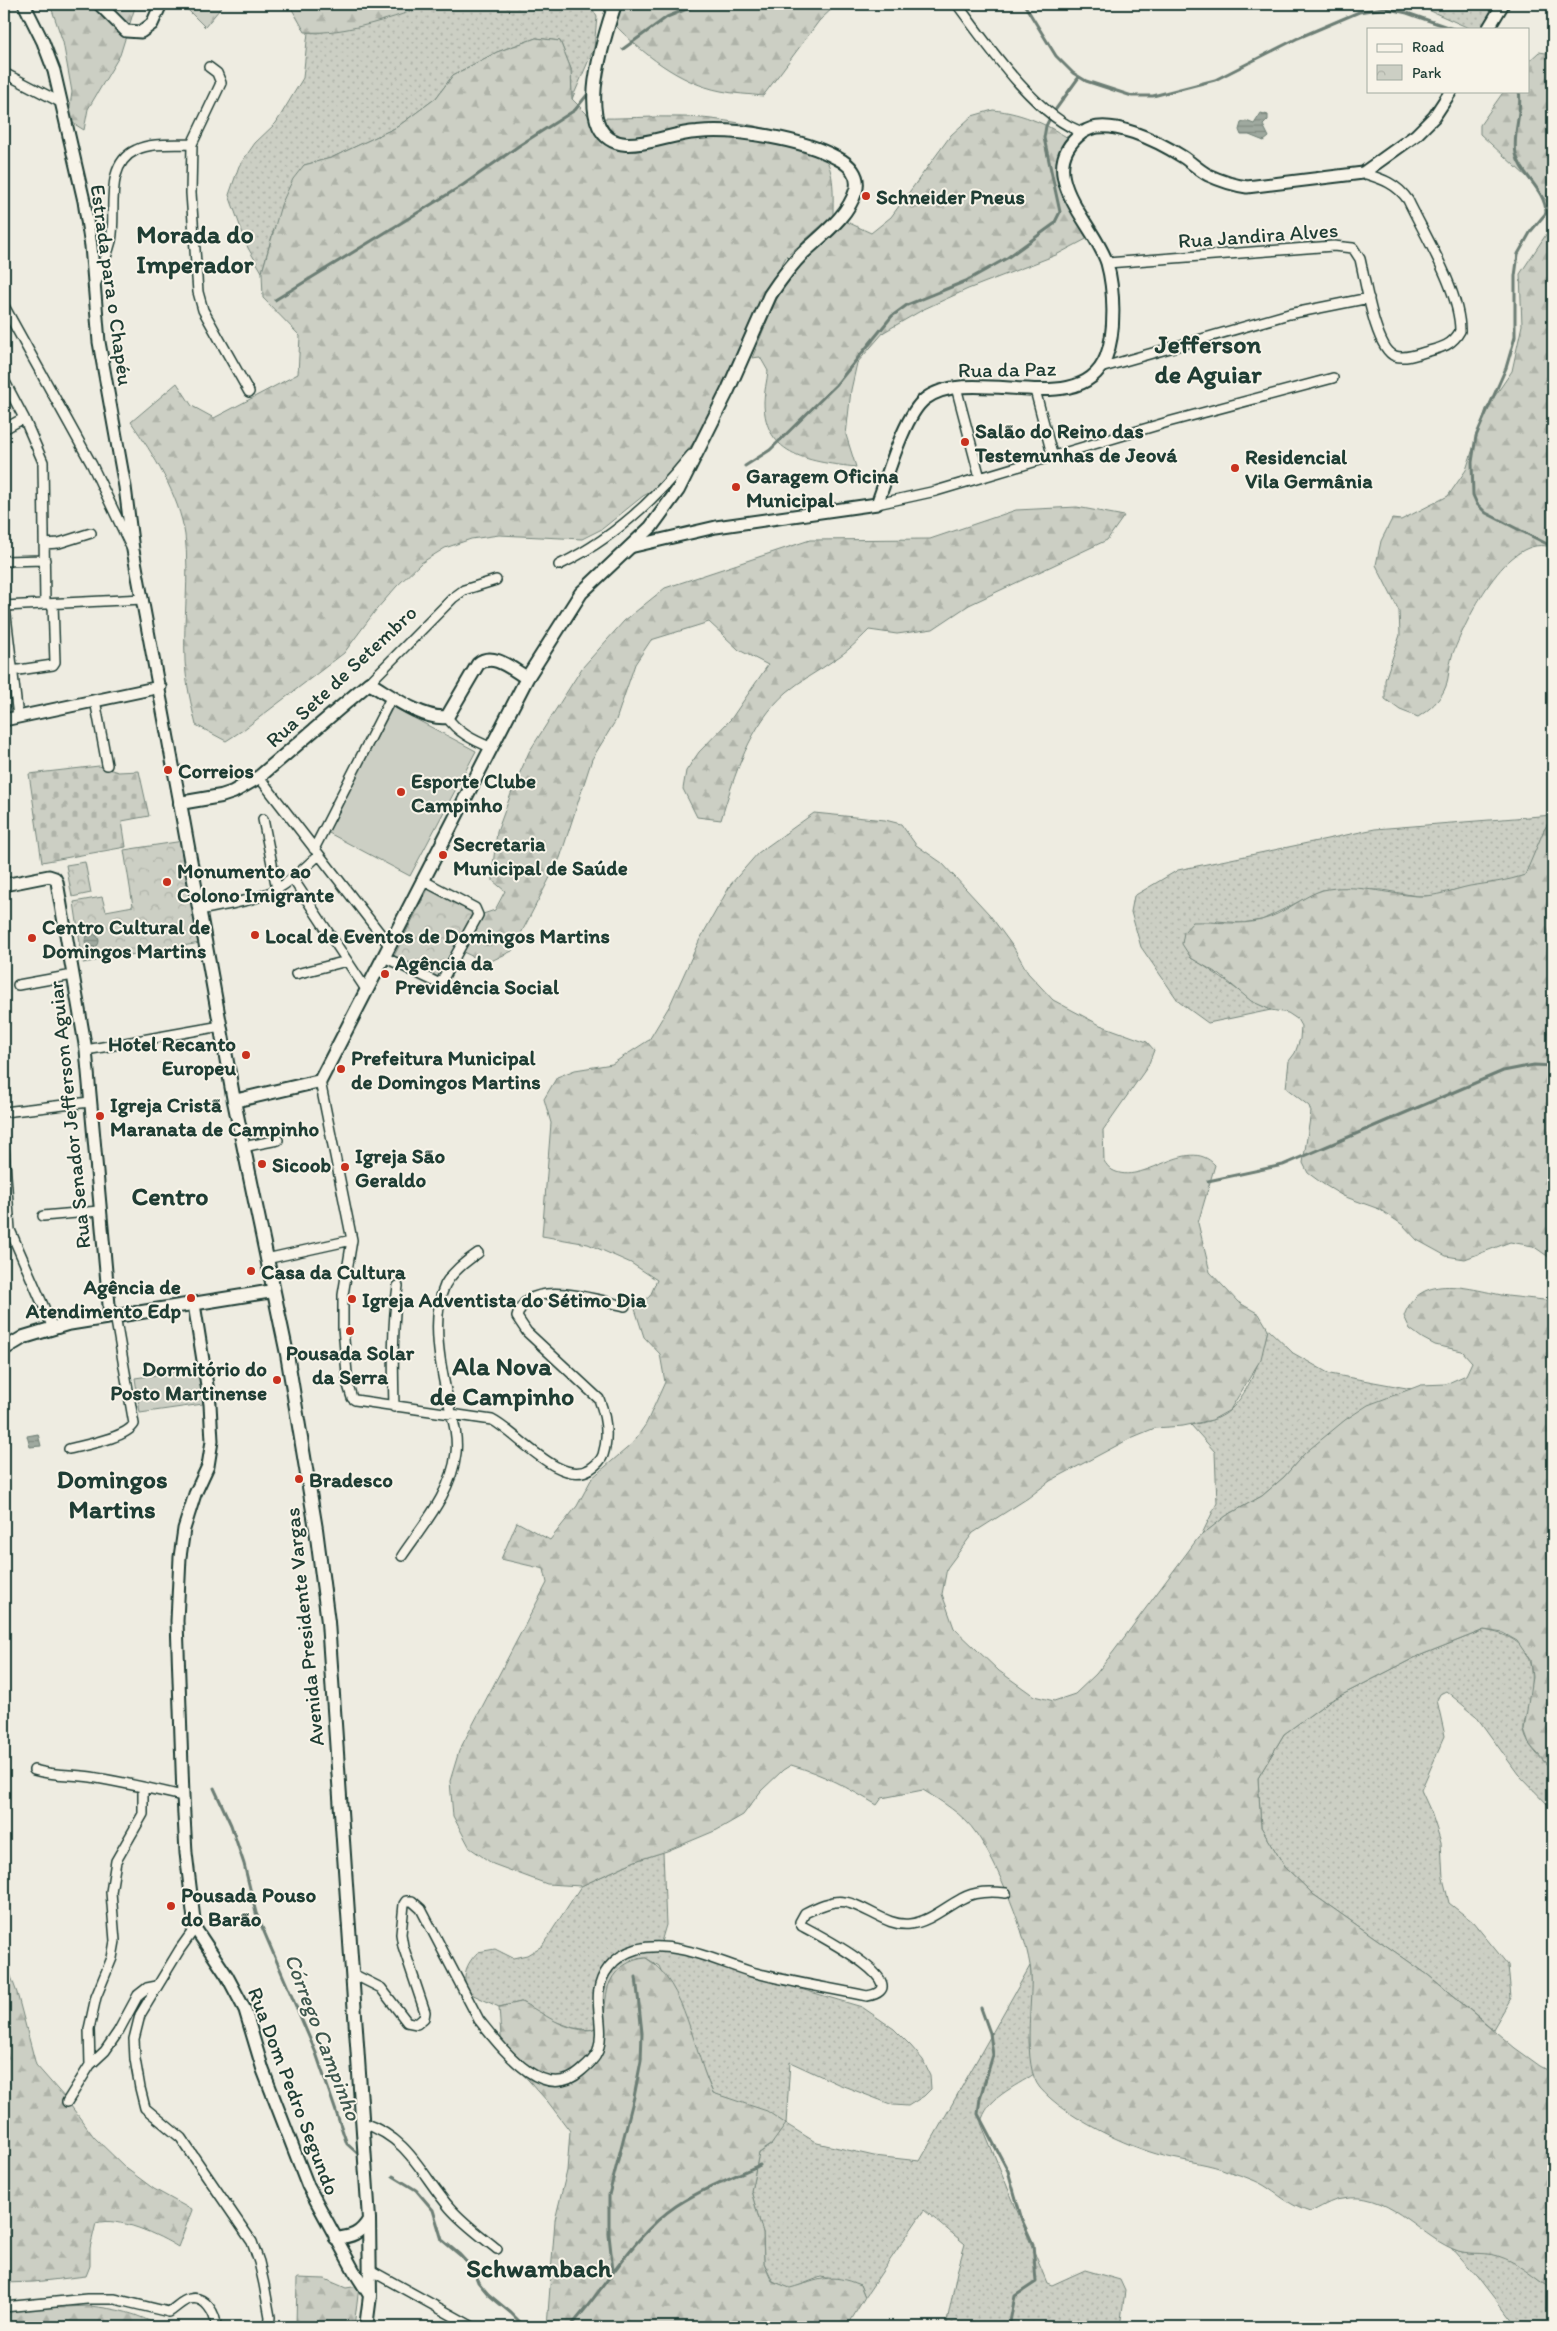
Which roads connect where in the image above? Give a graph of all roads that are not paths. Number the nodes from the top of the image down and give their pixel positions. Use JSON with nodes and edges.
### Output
{"nodes":[{"id":1,"x":24,"y":4,"type":"edge"},
{"id":2,"x":99,"y":4,"type":"edge"},
{"id":3,"x":161,"y":4,"type":"edge"},
{"id":4,"x":615,"y":4,"type":"edge"},
{"id":5,"x":957,"y":4,"type":"edge"},
{"id":6,"x":1503,"y":4,"type":"edge"},
{"id":7,"x":1489,"y":28,"type":"edge"},
{"id":8,"x":209,"y":67,"type":"dead end"},
{"id":9,"x":4,"y":73,"type":"edge"},
{"id":10,"x":1450,"y":92,"type":"edge"},
{"id":11,"x":60,"y":102,"type":"junction"},
{"id":12,"x":1083,"y":132,"type":"junction"},
{"id":13,"x":192,"y":144,"type":"junction"},
{"id":14,"x":1364,"y":173,"type":"junction"},
{"id":15,"x":1107,"y":263,"type":"junction"},
{"id":16,"x":95,"y":285,"type":"junction"},
{"id":17,"x":1369,"y":298,"type":"junction"},
{"id":18,"x":4,"y":306,"type":"edge"},
{"id":19,"x":1100,"y":368,"type":"junction"},
{"id":20,"x":1333,"y":378,"type":"dead end"},
{"id":21,"x":4,"y":380,"type":"edge"},
{"id":22,"x":956,"y":387,"type":"junction"},
{"id":23,"x":1035,"y":390,"type":"junction"},
{"id":24,"x":249,"y":392,"type":"dead end"},
{"id":25,"x":24,"y":418,"type":"junction"},
{"id":26,"x":4,"y":429,"type":"edge"},
{"id":27,"x":704,"y":439,"type":"junction"},
{"id":28,"x":1053,"y":458,"type":"junction"},
{"id":29,"x":980,"y":478,"type":"junction"},
{"id":30,"x":877,"y":504,"type":"junction"},
{"id":31,"x":91,"y":533,"type":"dead end"},
{"id":32,"x":44,"y":544,"type":"junction"},
{"id":33,"x":630,"y":548,"type":"junction"},
{"id":34,"x":133,"y":550,"type":"junction"},
{"id":35,"x":44,"y":560,"type":"junction"},
{"id":36,"x":4,"y":562,"type":"edge"},
{"id":37,"x":559,"y":565,"type":"dead end"},
{"id":38,"x":496,"y":580,"type":"dead end"},
{"id":39,"x":4,"y":599,"type":"edge"},
{"id":40,"x":143,"y":599,"type":"junction"},
{"id":41,"x":49,"y":604,"type":"junction"},
{"id":42,"x":4,"y":606,"type":"edge"},
{"id":43,"x":12,"y":671,"type":"junction"},
{"id":44,"x":527,"y":678,"type":"junction"},
{"id":45,"x":369,"y":683,"type":"junction"},
{"id":46,"x":160,"y":687,"type":"junction"},
{"id":47,"x":392,"y":696,"type":"junction"},
{"id":48,"x":95,"y":700,"type":"junction"},
{"id":49,"x":18,"y":717,"type":"junction"},
{"id":50,"x":447,"y":717,"type":"junction"},
{"id":51,"x":4,"y":720,"type":"edge"},
{"id":52,"x":490,"y":747,"type":"junction"},
{"id":53,"x":107,"y":765,"type":"dead end"},
{"id":54,"x":259,"y":777,"type":"junction"},
{"id":55,"x":180,"y":802,"type":"junction"},
{"id":56,"x":263,"y":819,"type":"dead end"},
{"id":57,"x":316,"y":852,"type":"junction"},
{"id":58,"x":293,"y":879,"type":"junction"},
{"id":59,"x":422,"y":880,"type":"junction"},
{"id":60,"x":4,"y":885,"type":"edge"},
{"id":61,"x":278,"y":889,"type":"junction"},
{"id":62,"x":199,"y":910,"type":"junction"},
{"id":63,"x":387,"y":951,"type":"junction"},
{"id":64,"x":347,"y":961,"type":"junction"},
{"id":65,"x":296,"y":974,"type":"dead end"},
{"id":66,"x":73,"y":975,"type":"junction"},
{"id":67,"x":18,"y":985,"type":"dead end"},
{"id":68,"x":367,"y":991,"type":"junction"},
{"id":69,"x":221,"y":1026,"type":"junction"},
{"id":70,"x":86,"y":1050,"type":"junction"},
{"id":71,"x":320,"y":1081,"type":"junction"},
{"id":72,"x":234,"y":1101,"type":"junction"},
{"id":73,"x":90,"y":1102,"type":"junction"},
{"id":74,"x":4,"y":1112,"type":"edge"},
{"id":75,"x":278,"y":1140,"type":"dead end"},
{"id":76,"x":243,"y":1147,"type":"junction"},
{"id":77,"x":4,"y":1148,"type":"edge"},
{"id":78,"x":99,"y":1211,"type":"junction"},
{"id":79,"x":43,"y":1216,"type":"dead end"},
{"id":80,"x":7,"y":1230,"type":"edge"},
{"id":81,"x":352,"y":1240,"type":"junction"},
{"id":82,"x":478,"y":1253,"type":"dead end"},
{"id":83,"x":266,"y":1259,"type":"junction"},
{"id":84,"x":398,"y":1286,"type":"dead end"},
{"id":85,"x":273,"y":1291,"type":"junction"},
{"id":86,"x":194,"y":1304,"type":"junction"},
{"id":87,"x":625,"y":1306,"type":"dead end"},
{"id":88,"x":112,"y":1316,"type":"junction"},
{"id":89,"x":52,"y":1328,"type":"junction"},
{"id":90,"x":4,"y":1349,"type":"edge"},
{"id":91,"x":394,"y":1407,"type":"junction"},
{"id":92,"x":451,"y":1414,"type":"junction"},
{"id":93,"x":69,"y":1449,"type":"dead end"},
{"id":94,"x":402,"y":1556,"type":"dead end"},
{"id":95,"x":34,"y":1770,"type":"dead end"},
{"id":96,"x":142,"y":1787,"type":"junction"},
{"id":97,"x":183,"y":1796,"type":"junction"},
{"id":98,"x":1006,"y":1893,"type":"dead end"},
{"id":99,"x":195,"y":1928,"type":"junction"},
{"id":100,"x":353,"y":1974,"type":"junction"},
{"id":101,"x":157,"y":1986,"type":"junction"},
{"id":102,"x":90,"y":2065,"type":"junction"},
{"id":103,"x":67,"y":2102,"type":"dead end"},
{"id":104,"x":363,"y":2123,"type":"junction"},
{"id":105,"x":369,"y":2219,"type":"junction"},
{"id":106,"x":335,"y":2238,"type":"junction"},
{"id":107,"x":497,"y":2249,"type":"dead end"},
{"id":108,"x":370,"y":2270,"type":"junction"},
{"id":109,"x":370,"y":2296,"type":"junction"},
{"id":110,"x":4,"y":2307,"type":"edge"},
{"id":111,"x":216,"y":2327,"type":"edge"},
{"id":112,"x":269,"y":2327,"type":"edge"},
{"id":113,"x":366,"y":2327,"type":"edge"},
{"id":114,"x":473,"y":2327,"type":"edge"}],
"edges":[{"from":1,"to":11,"type":"street","name":"Estrada para o Chapéu"},
{"from":2,"to":3,"type":"street"},
{"from":4,"to":27,"type":"main road"},
{"from":5,"to":12,"type":"street"},
{"from":6,"to":7,"type":"street"},
{"from":8,"to":13,"type":"street"},
{"from":9,"to":11,"type":"street"},
{"from":10,"to":14,"type":"street"},
{"from":11,"to":16,"type":"street","name":"Estrada para o Chapéu"},
{"from":12,"to":14,"type":"street"},
{"from":12,"to":15,"type":"street"},
{"from":13,"to":16,"type":"street"},
{"from":13,"to":24,"type":"street"},
{"from":14,"to":17,"type":"street","name":"Rua Jandira Alves"},
{"from":15,"to":17,"type":"street","name":"Rua Jandira Alves"},
{"from":15,"to":19,"type":"street"},
{"from":16,"to":34,"type":"street","name":"Estrada para o Chapéu"},
{"from":17,"to":19,"type":"street"},
{"from":18,"to":34,"type":"street"},
{"from":19,"to":23,"type":"street","name":"Rua da Paz"},
{"from":20,"to":28,"type":"street"},
{"from":21,"to":25,"type":"street"},
{"from":22,"to":23,"type":"street","name":"Rua da Paz"},
{"from":22,"to":29,"type":"street"},
{"from":22,"to":30,"type":"street","name":"Rua da Paz"},
{"from":23,"to":28,"type":"street"},
{"from":25,"to":26,"type":"street"},
{"from":25,"to":32,"type":"street"},
{"from":27,"to":33,"type":"main road"},
{"from":27,"to":37,"type":"street"},
{"from":28,"to":29,"type":"street"},
{"from":29,"to":30,"type":"street"},
{"from":30,"to":33,"type":"street"},
{"from":31,"to":32,"type":"street"},
{"from":32,"to":35,"type":"street"},
{"from":33,"to":44,"type":"main road"},
{"from":34,"to":40,"type":"street","name":"Avenida Presidente Vargas"},
{"from":35,"to":36,"type":"street"},
{"from":35,"to":41,"type":"street"},
{"from":38,"to":45,"type":"street","name":"Rua Sete de Setembro"},
{"from":39,"to":42,"type":"street"},
{"from":40,"to":41,"type":"street"},
{"from":40,"to":46,"type":"street","name":"Avenida Presidente Vargas"},
{"from":41,"to":42,"type":"street"},
{"from":41,"to":43,"type":"street"},
{"from":42,"to":43,"type":"street"},
{"from":43,"to":49,"type":"street"},
{"from":44,"to":50,"type":"main road"},
{"from":44,"to":52,"type":"main road"},
{"from":45,"to":47,"type":"main road"},
{"from":45,"to":54,"type":"main road","name":"Rua Sete de Setembro"},
{"from":46,"to":48,"type":"street"},
{"from":46,"to":55,"type":"street","name":"Avenida Presidente Vargas"},
{"from":47,"to":50,"type":"main road"},
{"from":47,"to":57,"type":"street"},
{"from":48,"to":49,"type":"street"},
{"from":48,"to":53,"type":"street"},
{"from":49,"to":51,"type":"street"},
{"from":50,"to":52,"type":"street"},
{"from":52,"to":59,"type":"main road"},
{"from":54,"to":55,"type":"main road","name":"Rua Sete de Setembro"},
{"from":54,"to":57,"type":"street"},
{"from":55,"to":62,"type":"main road","name":"Avenida Presidente Vargas"},
{"from":56,"to":61,"type":"street"},
{"from":57,"to":58,"type":"street"},
{"from":57,"to":63,"type":"street"},
{"from":58,"to":61,"type":"street"},
{"from":58,"to":64,"type":"street"},
{"from":59,"to":63,"type":"main road"},
{"from":59,"to":63,"type":"street"},
{"from":60,"to":66,"type":"street","name":"Rua Senador Jefferson Aguiar"},
{"from":61,"to":62,"type":"street"},
{"from":62,"to":69,"type":"main road","name":"Avenida Presidente Vargas"},
{"from":63,"to":68,"type":"main road"},
{"from":64,"to":65,"type":"street"},
{"from":64,"to":68,"type":"street"},
{"from":66,"to":67,"type":"street"},
{"from":66,"to":70,"type":"street","name":"Rua Senador Jefferson Aguiar"},
{"from":68,"to":71,"type":"main road"},
{"from":69,"to":70,"type":"street"},
{"from":69,"to":72,"type":"main road","name":"Avenida Presidente Vargas"},
{"from":70,"to":73,"type":"street","name":"Rua Senador Jefferson Aguiar"},
{"from":71,"to":72,"type":"main road"},
{"from":71,"to":81,"type":"street"},
{"from":72,"to":76,"type":"main road","name":"Avenida Presidente Vargas"},
{"from":73,"to":74,"type":"street"},
{"from":73,"to":78,"type":"street","name":"Rua Senador Jefferson Aguiar"},
{"from":75,"to":76,"type":"street"},
{"from":76,"to":83,"type":"main road","name":"Avenida Presidente Vargas"},
{"from":77,"to":80,"type":"street"},
{"from":78,"to":79,"type":"street"},
{"from":78,"to":88,"type":"street","name":"Rua Senador Jefferson Aguiar"},
{"from":80,"to":89,"type":"street"},
{"from":81,"to":83,"type":"street"},
{"from":81,"to":91,"type":"street"},
{"from":82,"to":92,"type":"street"},
{"from":83,"to":85,"type":"main road","name":"Avenida Presidente Vargas"},
{"from":84,"to":91,"type":"street"},
{"from":85,"to":86,"type":"main road"},
{"from":85,"to":100,"type":"main road","name":"Avenida Presidente Vargas"},
{"from":86,"to":88,"type":"main road"},
{"from":86,"to":97,"type":"street"},
{"from":87,"to":92,"type":"street"},
{"from":88,"to":89,"type":"main road"},
{"from":88,"to":93,"type":"street"},
{"from":89,"to":90,"type":"main road"},
{"from":91,"to":92,"type":"street"},
{"from":92,"to":94,"type":"street"},
{"from":95,"to":96,"type":"street"},
{"from":96,"to":97,"type":"street"},
{"from":96,"to":102,"type":"street"},
{"from":97,"to":99,"type":"street"},
{"from":98,"to":100,"type":"street"},
{"from":99,"to":101,"type":"street"},
{"from":99,"to":106,"type":"street","name":"Rua Dom Pedro Segundo"},
{"from":100,"to":104,"type":"main road","name":"Avenida Presidente Vargas"},
{"from":101,"to":102,"type":"street"},
{"from":101,"to":112,"type":"street"},
{"from":102,"to":103,"type":"street"},
{"from":104,"to":105,"type":"main road","name":"Avenida Presidente Vargas"},
{"from":104,"to":107,"type":"street"},
{"from":105,"to":106,"type":"street"},
{"from":105,"to":108,"type":"main road","name":"Avenida Presidente Vargas"},
{"from":106,"to":109,"type":"street","name":"Rua Dom Pedro Segundo"},
{"from":108,"to":109,"type":"main road","name":"Avenida Presidente Vargas"},
{"from":108,"to":114,"type":"street"},
{"from":109,"to":113,"type":"main road","name":"Avenida Presidente Vargas"},
{"from":110,"to":111,"type":"street"}]}
